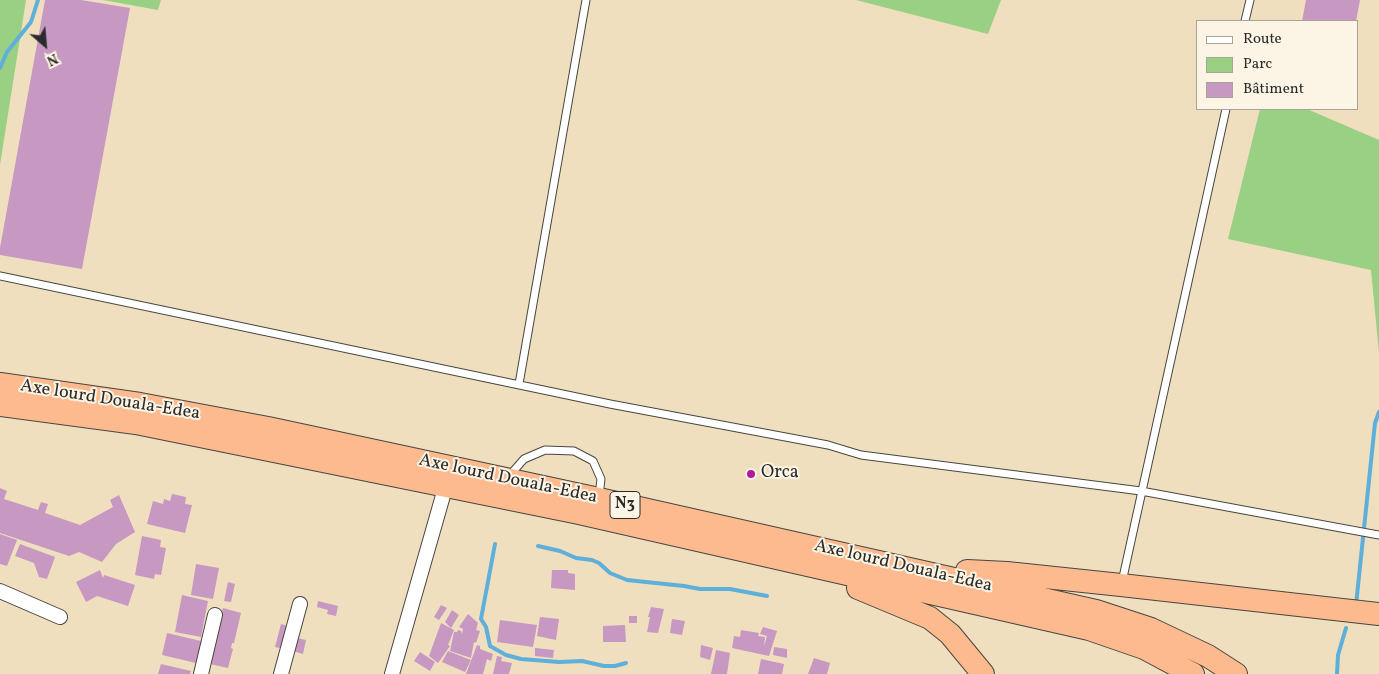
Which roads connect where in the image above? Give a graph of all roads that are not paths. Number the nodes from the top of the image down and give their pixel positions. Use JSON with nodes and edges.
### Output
{"nodes":[{"id":1,"x":586,"y":0,"type":"edge"},
{"id":2,"x":1250,"y":0,"type":"edge"},
{"id":3,"x":1245,"y":20,"type":"edge"},
{"id":4,"x":1226,"y":110,"type":"edge"},
{"id":5,"x":0,"y":276,"type":"edge"},
{"id":6,"x":519,"y":384,"type":"junction"},
{"id":7,"x":3,"y":395,"type":"edge"},
{"id":8,"x":505,"y":480,"type":"junction"},
{"id":9,"x":446,"y":485,"type":"junction"},
{"id":10,"x":1141,"y":492,"type":"junction"},
{"id":11,"x":599,"y":499,"type":"junction"},
{"id":12,"x":1379,"y":535,"type":"edge"},
{"id":13,"x":783,"y":559,"type":"junction"},
{"id":14,"x":904,"y":568,"type":"junction"},
{"id":15,"x":1121,"y":585,"type":"junction"},
{"id":16,"x":0,"y":591,"type":"edge"},
{"id":17,"x":300,"y":604,"type":"dead end"},
{"id":18,"x":1379,"y":614,"type":"edge"},
{"id":19,"x":215,"y":615,"type":"dead end"},
{"id":20,"x":60,"y":617,"type":"dead end"},
{"id":21,"x":201,"y":674,"type":"edge"},
{"id":22,"x":281,"y":674,"type":"edge"},
{"id":23,"x":392,"y":674,"type":"edge"},
{"id":24,"x":983,"y":674,"type":"edge"},
{"id":25,"x":1193,"y":674,"type":"edge"},
{"id":26,"x":1236,"y":674,"type":"edge"}],
"edges":[{"from":1,"to":6,"type":"lane"},
{"from":2,"to":3,"type":"lane"},
{"from":4,"to":10,"type":"lane"},
{"from":5,"to":6,"type":"lane"},
{"from":6,"to":10,"type":"lane"},
{"from":7,"to":8,"type":"highway","name":"Axe lourd Douala-Edea","number":"N3"},
{"from":7,"to":9,"type":"highway","name":"Axe lourd Douala-Edea","number":"N3"},
{"from":8,"to":11,"type":"highway","name":"Axe lourd Douala-Edea","number":"N3"},
{"from":8,"to":11,"type":"lane"},
{"from":9,"to":13,"type":"highway","name":"Axe lourd Douala-Edea","number":"N3"},
{"from":9,"to":23,"type":"street"},
{"from":10,"to":12,"type":"lane"},
{"from":10,"to":15,"type":"lane"},
{"from":11,"to":14,"type":"highway","name":"Axe lourd Douala-Edea","number":"N3"},
{"from":13,"to":24,"type":"highway"},
{"from":13,"to":25,"type":"highway","name":"Axe lourd Douala-Edea","number":"N3"},
{"from":14,"to":15,"type":"highway"},
{"from":14,"to":26,"type":"highway","name":"Axe lourd Douala-Edea","number":"N3"},
{"from":15,"to":18,"type":"highway"},
{"from":16,"to":20,"type":"street"},
{"from":17,"to":22,"type":"street"},
{"from":19,"to":21,"type":"street"}]}
